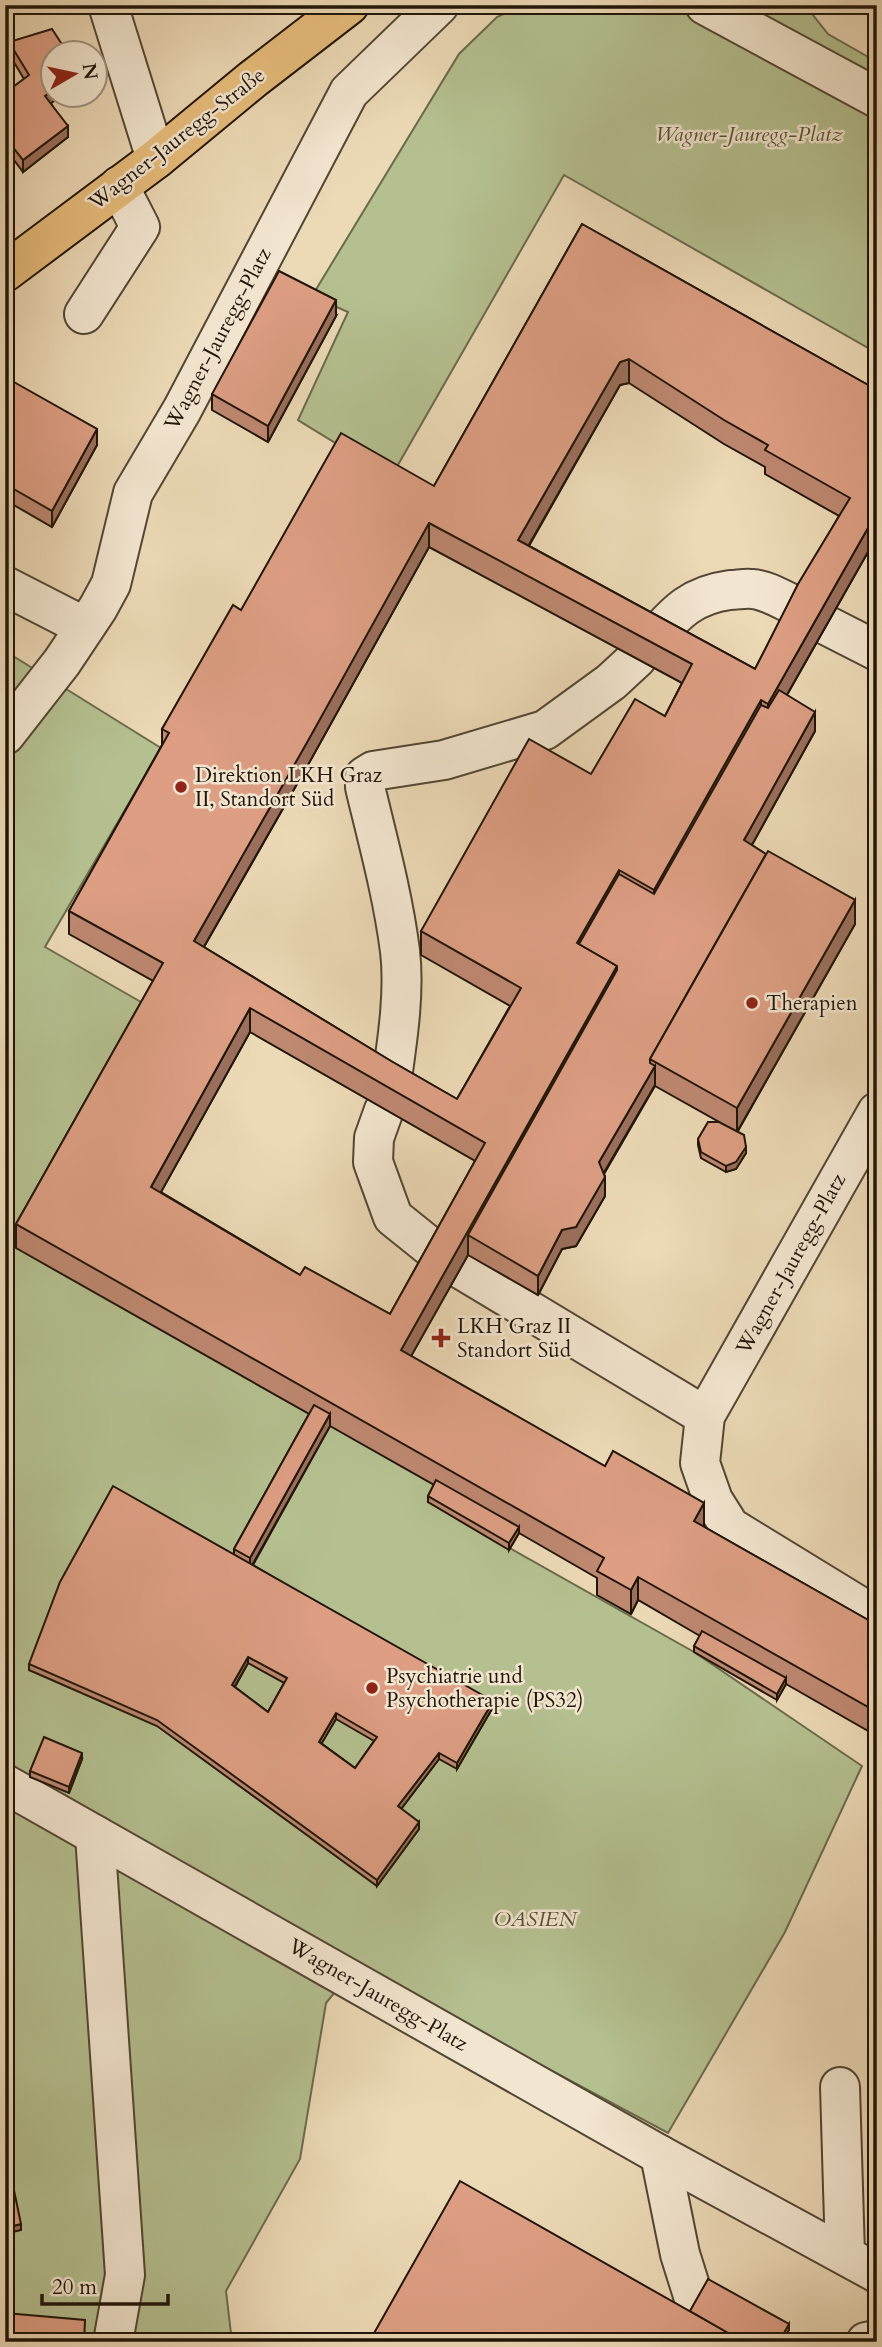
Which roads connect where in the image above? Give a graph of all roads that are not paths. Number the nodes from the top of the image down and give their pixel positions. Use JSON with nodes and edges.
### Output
{"nodes":[{"id":1,"x":108,"y":5,"type":"edge"},
{"id":2,"x":349,"y":5,"type":"edge"},
{"id":3,"x":439,"y":5,"type":"edge"},
{"id":4,"x":705,"y":5,"type":"edge"},
{"id":5,"x":877,"y":98,"type":"edge"},
{"id":6,"x":156,"y":159,"type":"junction"},
{"id":7,"x":119,"y":186,"type":"junction"},
{"id":8,"x":5,"y":272,"type":"edge"},
{"id":9,"x":84,"y":314,"type":"dead end"},
{"id":10,"x":5,"y":586,"type":"edge"},
{"id":11,"x":85,"y":627,"type":"junction"},
{"id":12,"x":877,"y":652,"type":"edge"},
{"id":13,"x":5,"y":735,"type":"edge"},
{"id":14,"x":877,"y":1112,"type":"edge"},
{"id":15,"x":705,"y":1416,"type":"junction"},
{"id":16,"x":877,"y":1616,"type":"edge"},
{"id":17,"x":5,"y":1784,"type":"edge"},
{"id":18,"x":95,"y":1835,"type":"junction"},
{"id":19,"x":840,"y":2087,"type":"dead end"},
{"id":20,"x":660,"y":2155,"type":"junction"},
{"id":21,"x":868,"y":2265,"type":"edge"},
{"id":22,"x":696,"y":2305,"type":"edge"},
{"id":23,"x":877,"y":2340,"type":"edge"},
{"id":24,"x":113,"y":2342,"type":"edge"},
{"id":25,"x":866,"y":2342,"type":"edge"}],
"edges":[{"from":1,"to":6,"type":"street"},
{"from":2,"to":6,"type":"main road","name":"Wagner-Jauregg-Straße"},
{"from":3,"to":11,"type":"street","name":"Wagner-Jauregg-Platz"},
{"from":4,"to":5,"type":"street"},
{"from":6,"to":7,"type":"main road","name":"Wagner-Jauregg-Straße"},
{"from":7,"to":8,"type":"main road","name":"Wagner-Jauregg-Straße"},
{"from":7,"to":9,"type":"street"},
{"from":10,"to":11,"type":"street"},
{"from":11,"to":13,"type":"street","name":"Wagner-Jauregg-Platz"},
{"from":12,"to":15,"type":"street"},
{"from":14,"to":15,"type":"street","name":"Wagner-Jauregg-Platz"},
{"from":15,"to":16,"type":"street","name":"Wagner-Jauregg-Platz"},
{"from":17,"to":18,"type":"street","name":"Wagner-Jauregg-Platz"},
{"from":18,"to":20,"type":"street","name":"Wagner-Jauregg-Platz"},
{"from":18,"to":24,"type":"street"},
{"from":19,"to":21,"type":"street"},
{"from":20,"to":21,"type":"street","name":"Wagner-Jauregg-Platz"},
{"from":20,"to":22,"type":"street"},
{"from":23,"to":25,"type":"street"}]}
